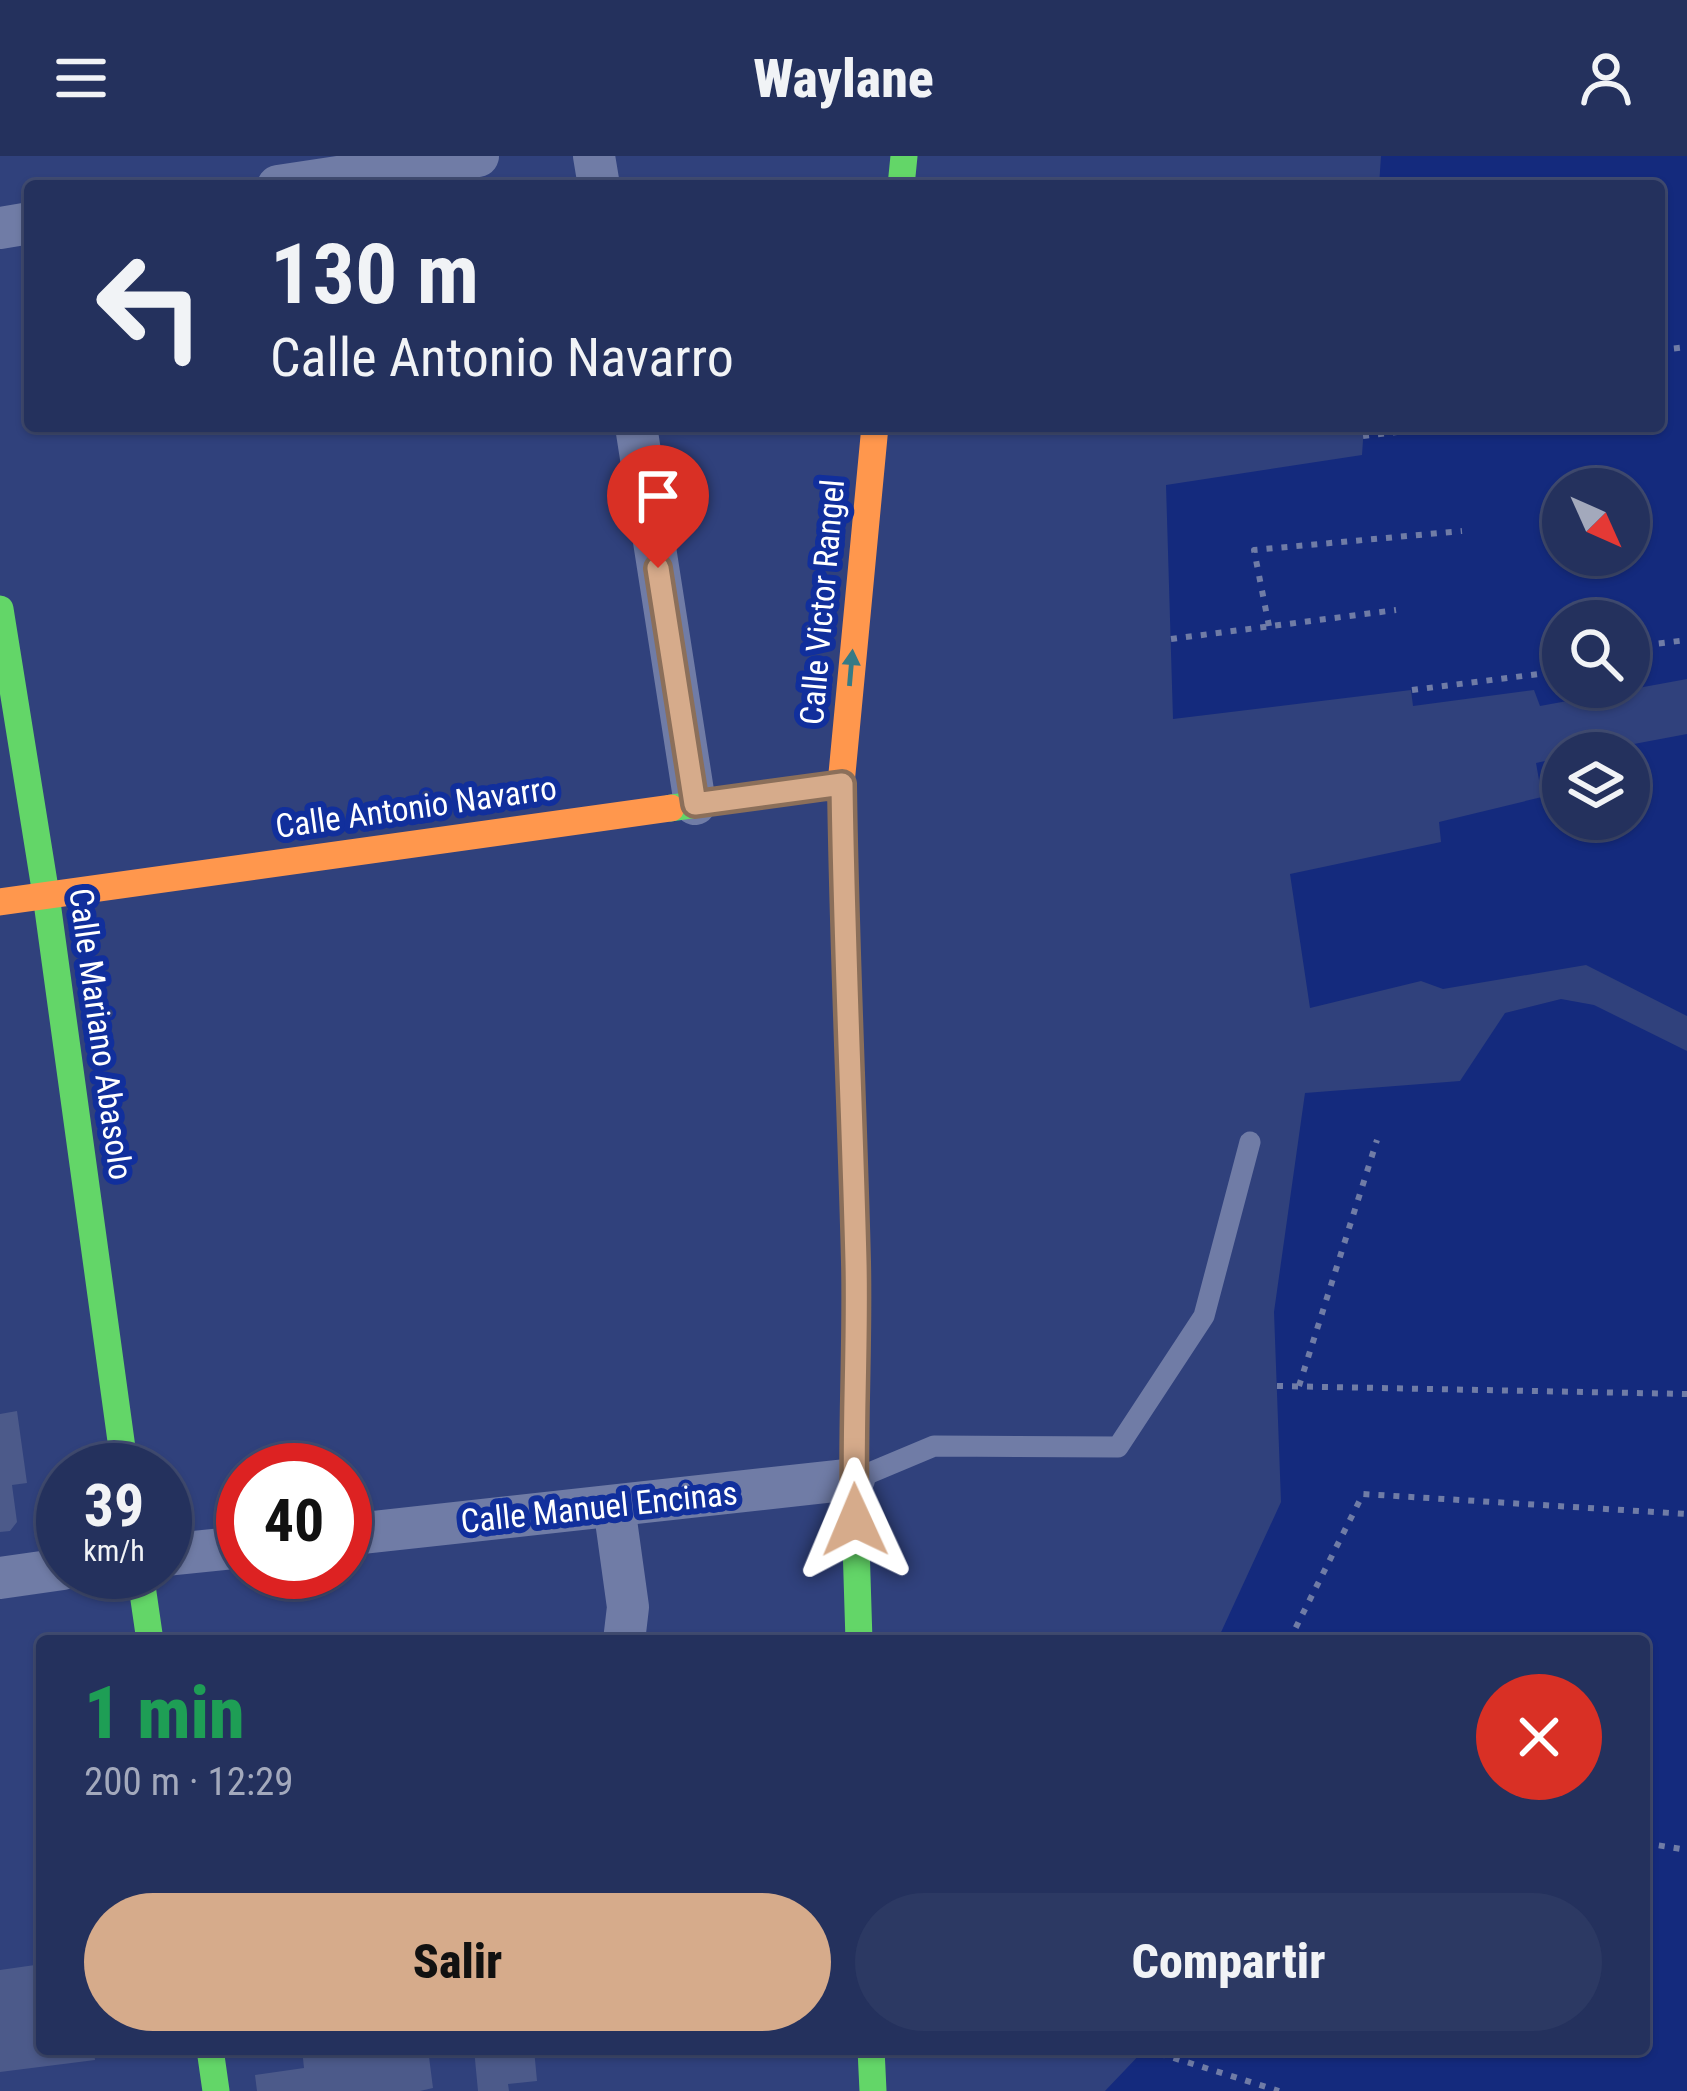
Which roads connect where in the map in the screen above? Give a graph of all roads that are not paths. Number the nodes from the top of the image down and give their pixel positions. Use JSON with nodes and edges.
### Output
{"nodes":[{"id":1,"x":478,"y":156,"type":"edge"},
{"id":2,"x":318,"y":180,"type":"edge"},
{"id":3,"x":637,"y":432,"type":"edge"},
{"id":4,"x":874,"y":432,"type":"edge"},
{"id":5,"x":0,"y":609,"type":"edge"},
{"id":6,"x":842,"y":784,"type":"junction"},
{"id":7,"x":695,"y":804,"type":"junction"},
{"id":8,"x":46,"y":896,"type":"junction"},
{"id":9,"x":0,"y":902,"type":"edge"},
{"id":10,"x":1250,"y":1142,"type":"dead end"},
{"id":11,"x":121,"y":1443,"type":"edge"},
{"id":12,"x":854,"y":1479,"type":"junction"},
{"id":13,"x":614,"y":1506,"type":"junction"},
{"id":14,"x":372,"y":1532,"type":"edge"},
{"id":15,"x":36,"y":1573,"type":"edge"},
{"id":16,"x":0,"y":1578,"type":"edge"},
{"id":17,"x":144,"y":1599,"type":"edge"},
{"id":18,"x":149,"y":1635,"type":"edge"},
{"id":19,"x":625,"y":1635,"type":"edge"},
{"id":20,"x":859,"y":1635,"type":"edge"},
{"id":21,"x":211,"y":2055,"type":"edge"},
{"id":22,"x":872,"y":2055,"type":"edge"},
{"id":23,"x":216,"y":2091,"type":"edge"},
{"id":24,"x":873,"y":2091,"type":"edge"}],
"edges":[{"from":1,"to":2,"type":"street"},
{"from":3,"to":7,"type":"street"},
{"from":6,"to":4,"type":"street","name":"Calle Victor Rangel","one_way":true},
{"from":5,"to":8,"type":"street","name":"Calle Mariano Abasolo"},
{"from":6,"to":7,"type":"street","name":"Calle Antonio Navarro"},
{"from":6,"to":12,"type":"street","name":"Calle Victor Rangel"},
{"from":7,"to":8,"type":"street","name":"Calle Antonio Navarro"},
{"from":8,"to":9,"type":"street","name":"Calle Antonio Navarro"},
{"from":8,"to":11,"type":"street","name":"Calle Mariano Abasolo"},
{"from":10,"to":12,"type":"lane"},
{"from":12,"to":13,"type":"street","name":"Calle Manuel Encinas"},
{"from":12,"to":20,"type":"street","name":"Calle Victor Rangel"},
{"from":13,"to":14,"type":"street","name":"Calle Manuel Encinas"},
{"from":13,"to":19,"type":"street"},
{"from":15,"to":16,"type":"street"},
{"from":17,"to":18,"type":"street"},
{"from":21,"to":23,"type":"street"},
{"from":22,"to":24,"type":"street"}]}
